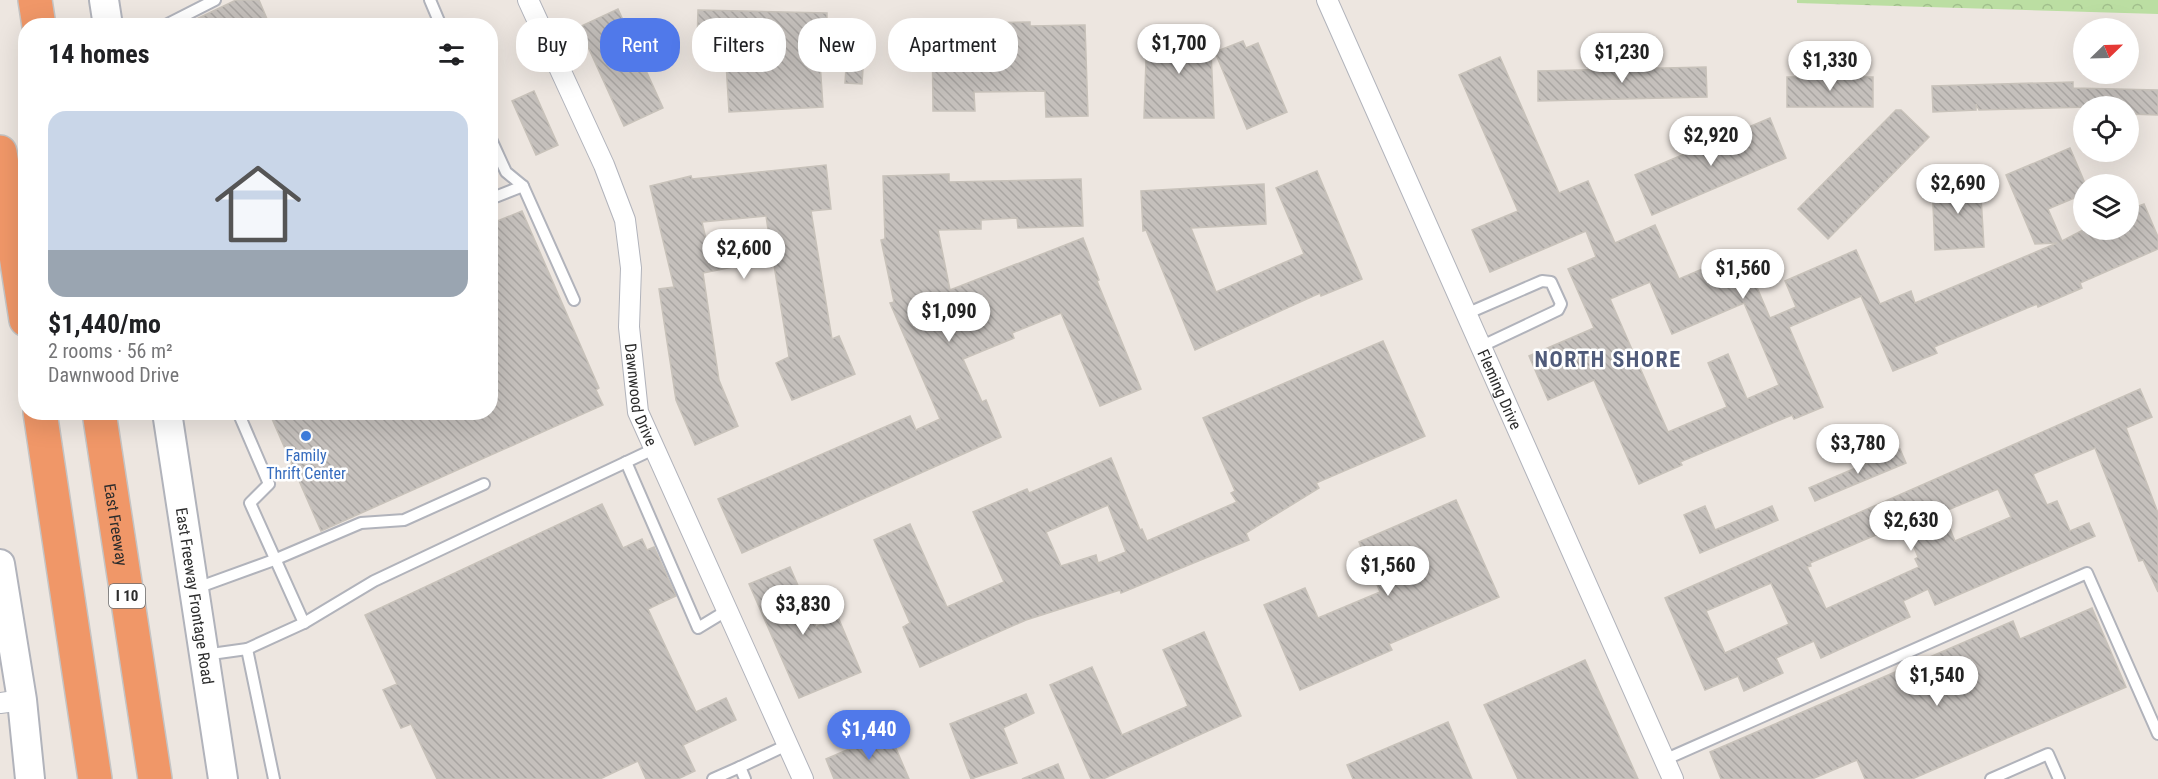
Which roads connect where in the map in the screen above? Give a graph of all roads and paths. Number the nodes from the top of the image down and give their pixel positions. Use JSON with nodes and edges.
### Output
{"nodes":[{"id":1,"x":35,"y":0,"type":"edge"},
{"id":2,"x":104,"y":0,"type":"edge"},
{"id":3,"x":215,"y":0,"type":"edge"},
{"id":4,"x":430,"y":0,"type":"edge"},
{"id":5,"x":528,"y":0,"type":"edge"},
{"id":6,"x":1327,"y":0,"type":"edge"},
{"id":7,"x":38,"y":18,"type":"edge"},
{"id":8,"x":107,"y":18,"type":"edge"},
{"id":9,"x":187,"y":18,"type":"edge"},
{"id":10,"x":438,"y":18,"type":"edge"},
{"id":11,"x":0,"y":152,"type":"edge"},
{"id":12,"x":498,"y":154,"type":"edge"},
{"id":13,"x":523,"y":186,"type":"junction"},
{"id":14,"x":498,"y":196,"type":"edge"},
{"id":15,"x":18,"y":268,"type":"edge"},
{"id":16,"x":574,"y":300,"type":"dead end"},
{"id":17,"x":1466,"y":315,"type":"junction"},
{"id":18,"x":1480,"y":347,"type":"junction"},
{"id":19,"x":41,"y":420,"type":"edge"},
{"id":20,"x":100,"y":420,"type":"edge"},
{"id":21,"x":168,"y":420,"type":"edge"},
{"id":22,"x":241,"y":420,"type":"edge"},
{"id":23,"x":656,"y":448,"type":"junction"},
{"id":24,"x":627,"y":462,"type":"junction"},
{"id":25,"x":484,"y":484,"type":"dead end"},
{"id":26,"x":274,"y":560,"type":"junction"},
{"id":27,"x":0,"y":564,"type":"edge"},
{"id":28,"x":194,"y":589,"type":"junction"},
{"id":29,"x":726,"y":611,"type":"junction"},
{"id":30,"x":304,"y":622,"type":"junction"},
{"id":31,"x":247,"y":649,"type":"junction"},
{"id":32,"x":204,"y":655,"type":"junction"},
{"id":33,"x":11,"y":701,"type":"edge"},
{"id":34,"x":2158,"y":734,"type":"edge"},
{"id":35,"x":788,"y":745,"type":"junction"},
{"id":36,"x":1664,"y":760,"type":"junction"},
{"id":37,"x":740,"y":767,"type":"junction"},
{"id":38,"x":30,"y":779,"type":"edge"},
{"id":39,"x":95,"y":779,"type":"edge"},
{"id":40,"x":156,"y":779,"type":"edge"},
{"id":41,"x":223,"y":779,"type":"edge"},
{"id":42,"x":274,"y":779,"type":"edge"},
{"id":43,"x":713,"y":779,"type":"edge"},
{"id":44,"x":745,"y":779,"type":"edge"},
{"id":45,"x":803,"y":779,"type":"edge"},
{"id":46,"x":1673,"y":779,"type":"edge"},
{"id":47,"x":1991,"y":779,"type":"edge"},
{"id":48,"x":2059,"y":779,"type":"edge"}],
"edges":[{"from":1,"to":7,"type":"highway"},
{"from":2,"to":8,"type":"main road"},
{"from":3,"to":9,"type":"lane"},
{"from":4,"to":10,"type":"lane"},
{"from":5,"to":23,"type":"street","name":"Dawnwood Drive"},
{"from":6,"to":17,"type":"street","name":"Fleming Drive"},
{"from":11,"to":15,"type":"highway"},
{"from":12,"to":13,"type":"lane"},
{"from":13,"to":14,"type":"lane"},
{"from":13,"to":16,"type":"lane"},
{"from":17,"to":18,"type":"street","name":"Fleming Drive"},
{"from":17,"to":18,"type":"lane"},
{"from":18,"to":36,"type":"street","name":"Fleming Drive"},
{"from":19,"to":39,"type":"highway"},
{"from":20,"to":40,"type":"highway","name":"East Freeway","number":"I 10"},
{"from":21,"to":28,"type":"main road","name":"East Freeway Frontage Road"},
{"from":22,"to":26,"type":"lane"},
{"from":23,"to":24,"type":"lane"},
{"from":23,"to":29,"type":"street","name":"Dawnwood Drive"},
{"from":24,"to":29,"type":"lane"},
{"from":24,"to":30,"type":"lane"},
{"from":25,"to":26,"type":"lane"},
{"from":26,"to":28,"type":"lane"},
{"from":26,"to":30,"type":"lane"},
{"from":27,"to":33,"type":"main road"},
{"from":28,"to":32,"type":"main road","name":"East Freeway Frontage Road"},
{"from":29,"to":35,"type":"street","name":"Dawnwood Drive"},
{"from":30,"to":31,"type":"lane"},
{"from":31,"to":32,"type":"lane"},
{"from":31,"to":42,"type":"lane"},
{"from":32,"to":41,"type":"main road","name":"East Freeway Frontage Road"},
{"from":33,"to":38,"type":"main road"},
{"from":34,"to":36,"type":"lane"},
{"from":35,"to":37,"type":"lane"},
{"from":35,"to":45,"type":"street","name":"Dawnwood Drive"},
{"from":36,"to":46,"type":"street","name":"Fleming Drive"},
{"from":37,"to":43,"type":"lane"},
{"from":37,"to":44,"type":"lane"},
{"from":47,"to":48,"type":"lane"}]}
